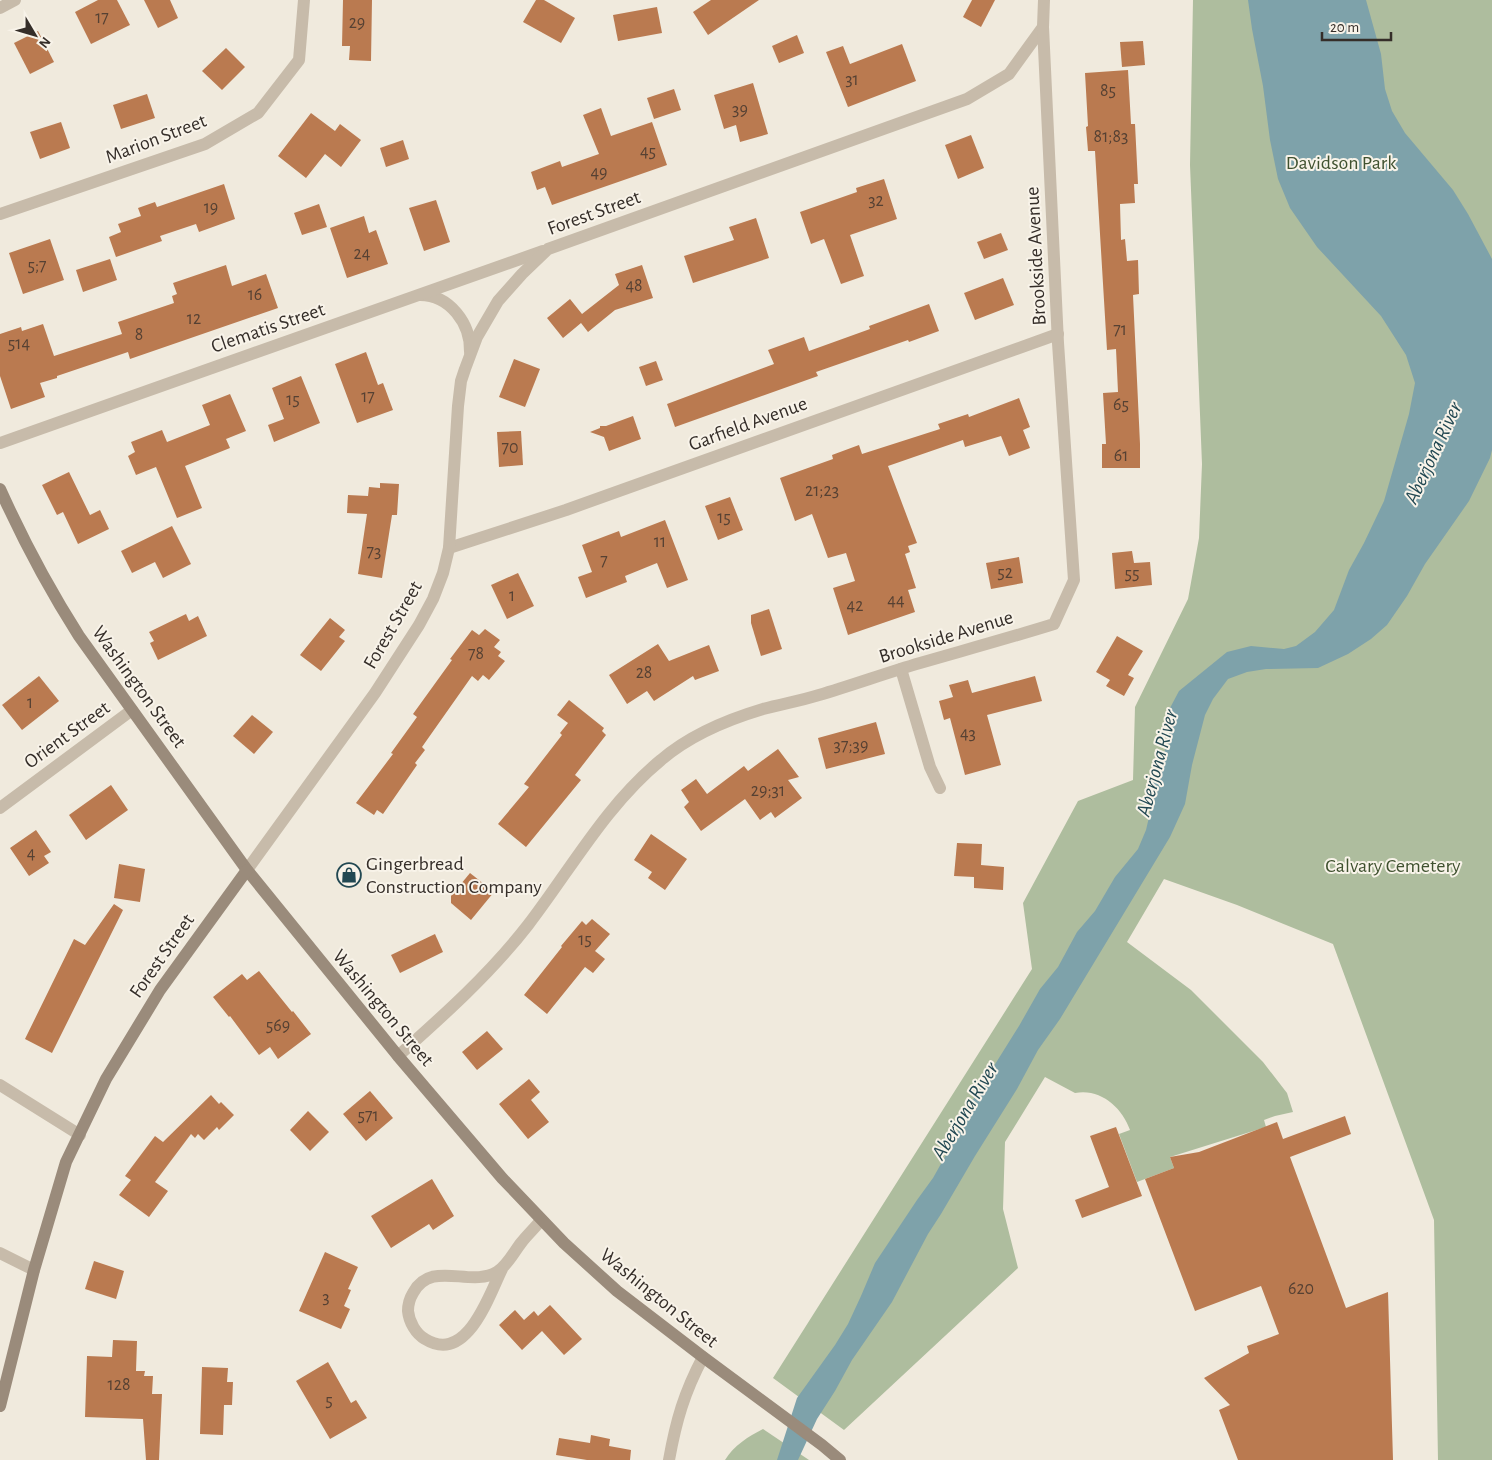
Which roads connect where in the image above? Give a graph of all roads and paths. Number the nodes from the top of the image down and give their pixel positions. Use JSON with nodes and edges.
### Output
{"nodes":[{"id":1,"x":15,"y":0,"type":"edge"},
{"id":2,"x":304,"y":0,"type":"edge"},
{"id":3,"x":1044,"y":0,"type":"edge"},
{"id":4,"x":0,"y":8,"type":"edge"},
{"id":5,"x":1043,"y":27,"type":"junction"},
{"id":6,"x":0,"y":214,"type":"edge"},
{"id":7,"x":548,"y":249,"type":"junction"},
{"id":8,"x":418,"y":295,"type":"junction"},
{"id":9,"x":1058,"y":334,"type":"junction"},
{"id":10,"x":470,"y":355,"type":"junction"},
{"id":11,"x":0,"y":443,"type":"edge"},
{"id":12,"x":0,"y":489,"type":"edge"},
{"id":13,"x":449,"y":548,"type":"junction"},
{"id":14,"x":900,"y":669,"type":"junction"},
{"id":15,"x":132,"y":710,"type":"junction"},
{"id":16,"x":940,"y":788,"type":"dead end"},
{"id":17,"x":0,"y":808,"type":"edge"},
{"id":18,"x":247,"y":870,"type":"junction"},
{"id":19,"x":398,"y":1056,"type":"junction"},
{"id":20,"x":0,"y":1085,"type":"edge"},
{"id":21,"x":80,"y":1135,"type":"junction"},
{"id":22,"x":541,"y":1220,"type":"junction"},
{"id":23,"x":0,"y":1253,"type":"edge"},
{"id":24,"x":502,"y":1269,"type":"junction"},
{"id":25,"x":34,"y":1270,"type":"junction"},
{"id":26,"x":703,"y":1357,"type":"junction"},
{"id":27,"x":0,"y":1406,"type":"edge"},
{"id":28,"x":668,"y":1460,"type":"edge"},
{"id":29,"x":840,"y":1460,"type":"edge"}],
"edges":[{"from":1,"to":4,"type":"street"},
{"from":2,"to":6,"type":"street","name":"Marion Street"},
{"from":3,"to":5,"type":"street"},
{"from":5,"to":7,"type":"street","name":"Forest Street"},
{"from":5,"to":9,"type":"street","name":"Brookside Avenue"},
{"from":7,"to":8,"type":"street","name":"Clematis Street"},
{"from":7,"to":10,"type":"street","name":"Forest Street"},
{"from":8,"to":10,"type":"street"},
{"from":8,"to":11,"type":"street","name":"Clematis Street"},
{"from":9,"to":13,"type":"street","name":"Garfield Avenue"},
{"from":9,"to":14,"type":"street","name":"Brookside Avenue"},
{"from":10,"to":13,"type":"street","name":"Forest Street"},
{"from":12,"to":15,"type":"main road","name":"Washington Street"},
{"from":13,"to":18,"type":"street","name":"Forest Street"},
{"from":14,"to":16,"type":"street"},
{"from":14,"to":19,"type":"street","name":"Brookside Avenue"},
{"from":15,"to":17,"type":"street","name":"Orient Street"},
{"from":15,"to":18,"type":"main road","name":"Washington Street"},
{"from":18,"to":19,"type":"main road","name":"Washington Street"},
{"from":18,"to":21,"type":"main road","name":"Forest Street"},
{"from":19,"to":22,"type":"main road","name":"Washington Street"},
{"from":20,"to":21,"type":"street"},
{"from":21,"to":25,"type":"main road","name":"Forest Street"},
{"from":22,"to":24,"type":"street"},
{"from":22,"to":26,"type":"main road","name":"Washington Street"},
{"from":23,"to":25,"type":"street"},
{"from":24,"to":24,"type":"street"},
{"from":25,"to":27,"type":"main road","name":"Forest Street"},
{"from":26,"to":28,"type":"street"},
{"from":26,"to":29,"type":"main road","name":"Washington Street"}]}
